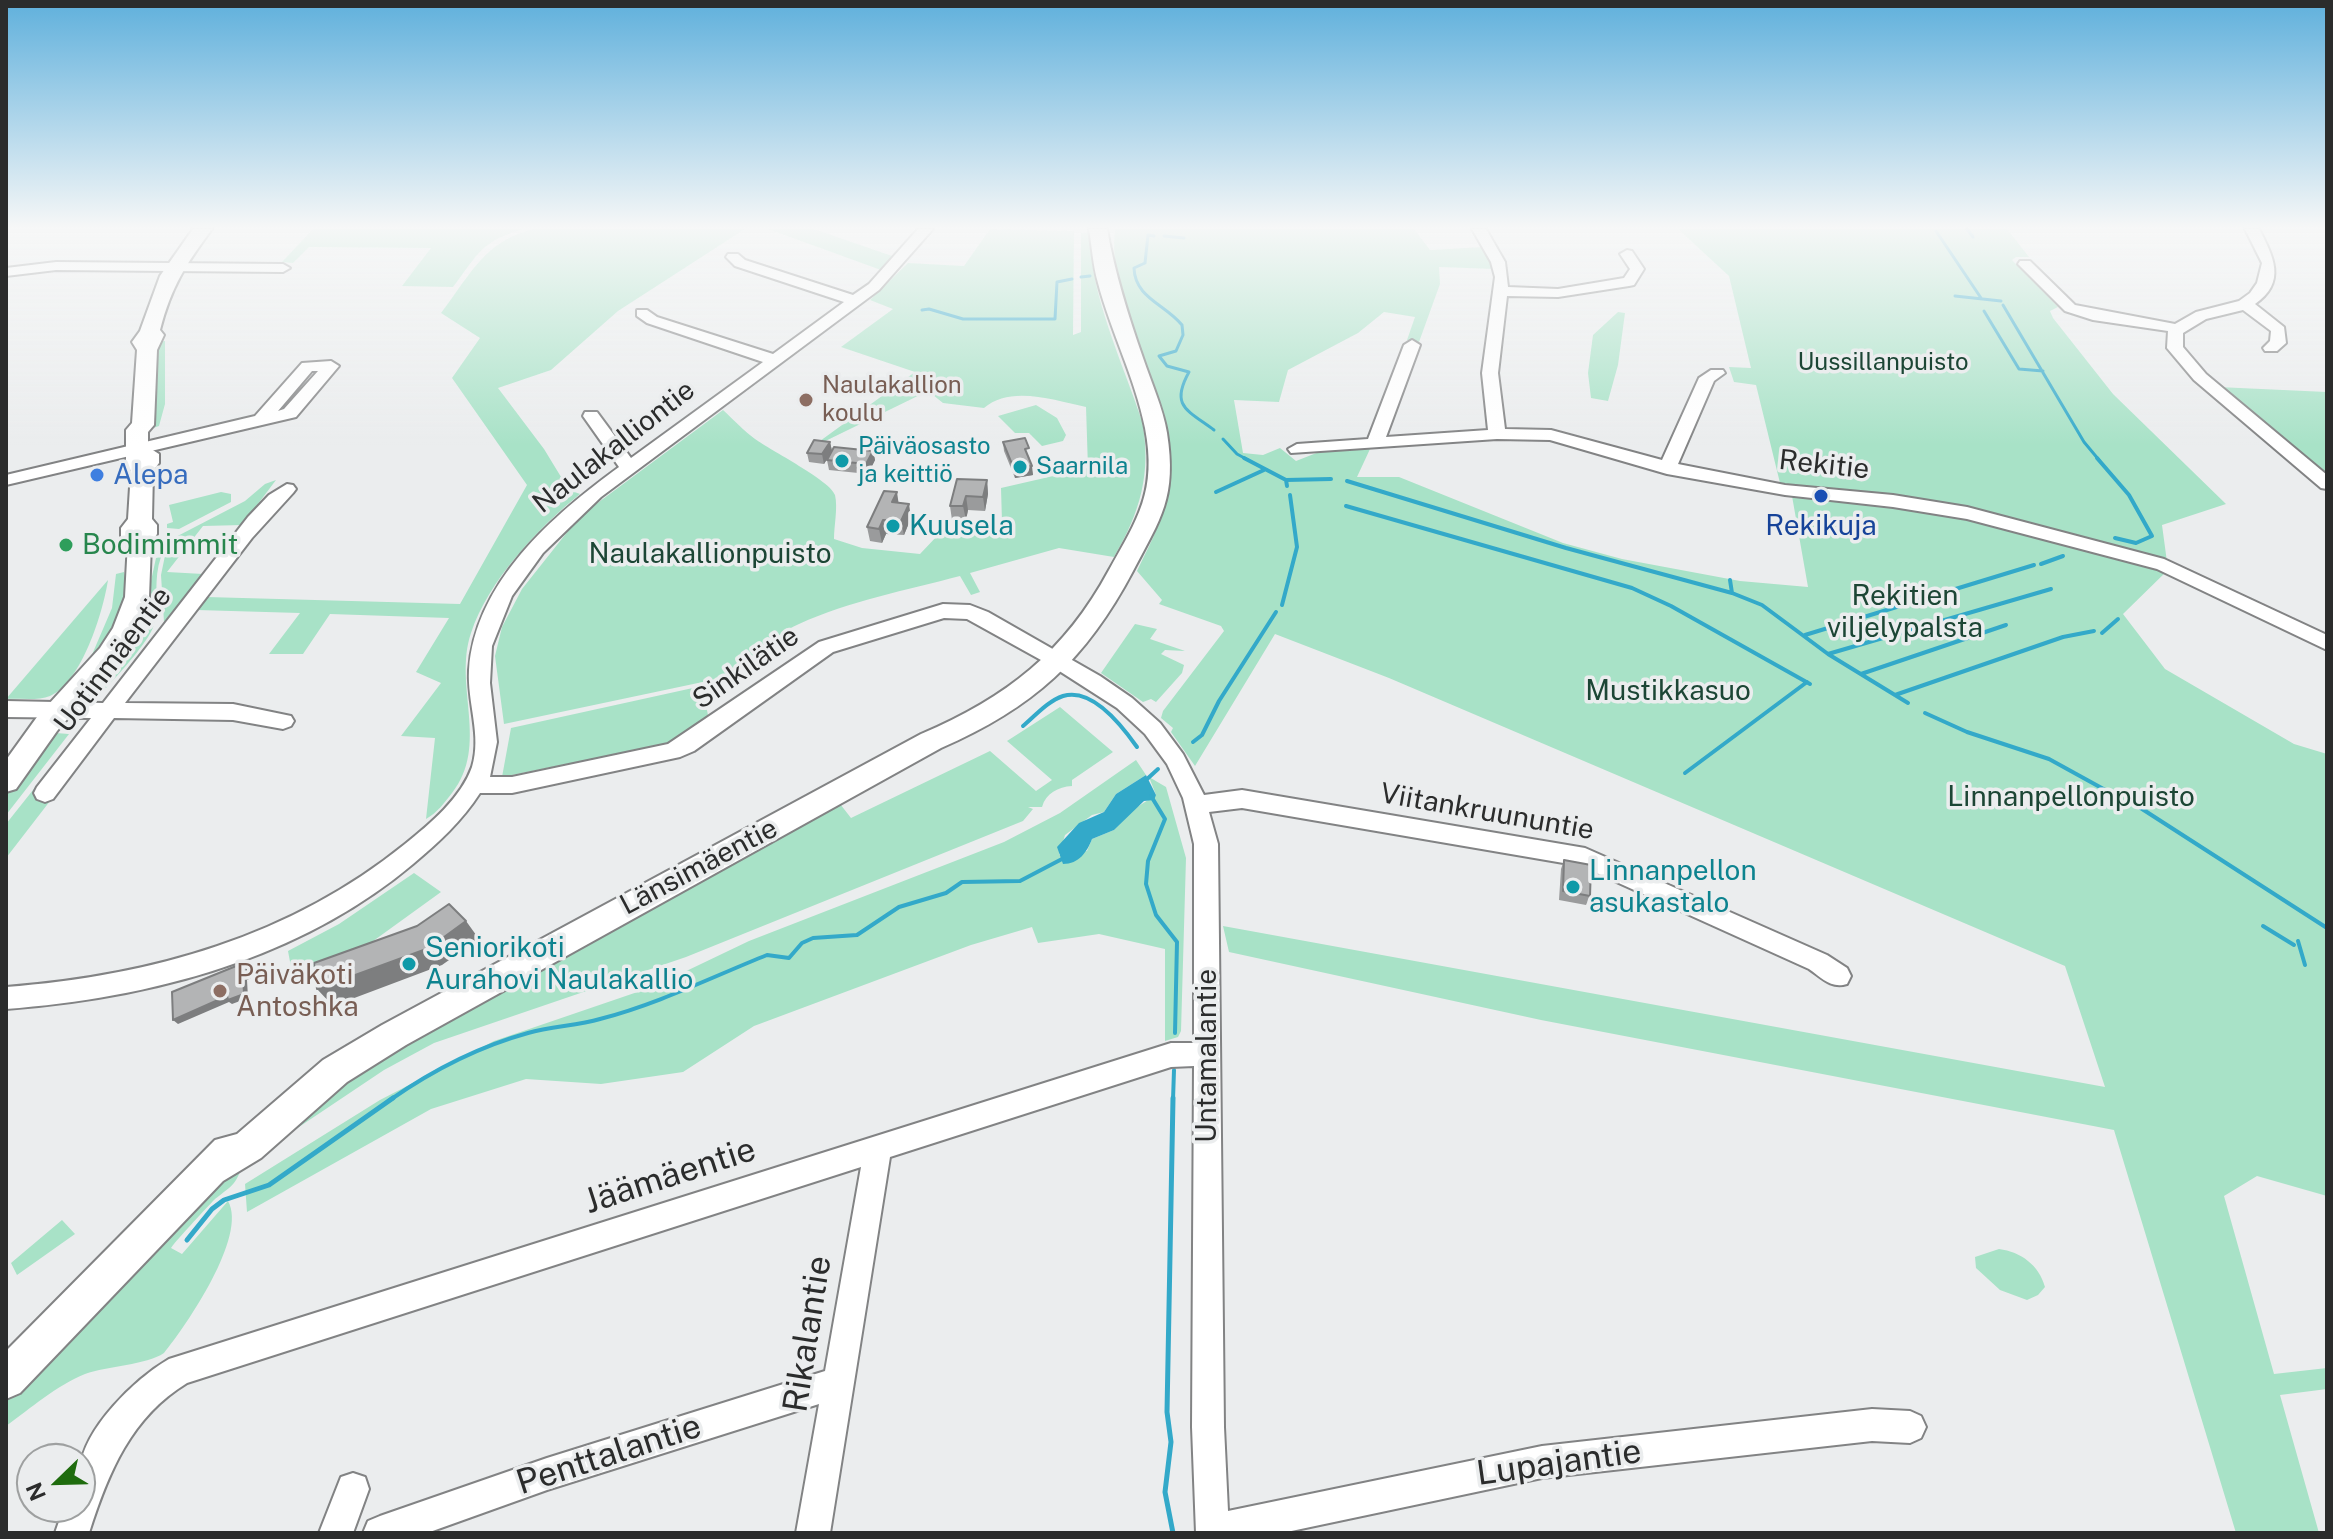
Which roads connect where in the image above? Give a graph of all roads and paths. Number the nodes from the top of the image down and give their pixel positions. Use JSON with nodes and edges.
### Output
{"nodes":[{"id":1,"x":160,"y":301,"type":"edge"},
{"id":2,"x":856,"y":301,"type":"edge"},
{"id":3,"x":1113,"y":301,"type":"edge"},
{"id":4,"x":1501,"y":301,"type":"edge"},
{"id":5,"x":2063,"y":301,"type":"edge"},
{"id":6,"x":2250,"y":301,"type":"edge"},
{"id":7,"x":2246,"y":305,"type":"junction"},
{"id":8,"x":642,"y":313,"type":"dead end"},
{"id":9,"x":2176,"y":329,"type":"junction"},
{"id":10,"x":1412,"y":345,"type":"dead end"},
{"id":11,"x":2271,"y":348,"type":"dead end"},
{"id":12,"x":774,"y":360,"type":"junction"},
{"id":13,"x":1717,"y":373,"type":"dead end"},
{"id":14,"x":591,"y":416,"type":"dead end"},
{"id":15,"x":261,"y":420,"type":"dead end"},
{"id":16,"x":1497,"y":434,"type":"junction"},
{"id":17,"x":1375,"y":443,"type":"junction"},
{"id":18,"x":143,"y":447,"type":"junction"},
{"id":19,"x":1297,"y":449,"type":"dead end"},
{"id":20,"x":629,"y":468,"type":"junction"},
{"id":21,"x":1667,"y":469,"type":"junction"},
{"id":22,"x":6,"y":480,"type":"edge"},
{"id":23,"x":2327,"y":484,"type":"edge"},
{"id":24,"x":287,"y":489,"type":"dead end"},
{"id":25,"x":2327,"y":643,"type":"edge"},
{"id":26,"x":1050,"y":656,"type":"junction"},
{"id":27,"x":6,"y":709,"type":"edge"},
{"id":28,"x":63,"y":710,"type":"junction"},
{"id":29,"x":106,"y":711,"type":"junction"},
{"id":30,"x":283,"y":721,"type":"dead end"},
{"id":31,"x":6,"y":781,"type":"edge"},
{"id":32,"x":474,"y":785,"type":"junction"},
{"id":33,"x":45,"y":793,"type":"dead end"},
{"id":34,"x":1198,"y":805,"type":"junction"},
{"id":35,"x":1838,"y":976,"type":"dead end"},
{"id":36,"x":6,"y":998,"type":"edge"},
{"id":37,"x":1207,"y":1054,"type":"junction"},
{"id":38,"x":878,"y":1147,"type":"junction"},
{"id":39,"x":133,"y":1246,"type":"junction"},
{"id":40,"x":6,"y":1355,"type":"edge"},
{"id":41,"x":6,"y":1379,"type":"edge"},
{"id":42,"x":839,"y":1382,"type":"junction"},
{"id":43,"x":1910,"y":1427,"type":"dead end"},
{"id":44,"x":353,"y":1489,"type":"dead end"},
{"id":45,"x":1213,"y":1532,"type":"edge"},
{"id":46,"x":72,"y":1533,"type":"edge"},
{"id":47,"x":336,"y":1533,"type":"edge"},
{"id":48,"x":380,"y":1533,"type":"edge"},
{"id":49,"x":813,"y":1533,"type":"edge"}],
"edges":[{"from":1,"to":18,"type":"main road"},
{"from":2,"to":12,"type":"street","name":"Naulakalliontie"},
{"from":3,"to":26,"type":"main road","name":"Länsimäentie"},
{"from":4,"to":16,"type":"street"},
{"from":5,"to":9,"type":"street"},
{"from":6,"to":7,"type":"street"},
{"from":7,"to":9,"type":"street"},
{"from":7,"to":11,"type":"street"},
{"from":8,"to":12,"type":"street"},
{"from":9,"to":23,"type":"street"},
{"from":10,"to":17,"type":"street"},
{"from":12,"to":20,"type":"street","name":"Naulakalliontie"},
{"from":13,"to":21,"type":"street"},
{"from":14,"to":20,"type":"street"},
{"from":15,"to":18,"type":"street"},
{"from":16,"to":17,"type":"street","name":"Rekitie"},
{"from":16,"to":21,"type":"street","name":"Rekitie"},
{"from":17,"to":19,"type":"street","name":"Rekitie"},
{"from":18,"to":22,"type":"street"},
{"from":18,"to":28,"type":"main road"},
{"from":20,"to":32,"type":"street","name":"Naulakalliontie"},
{"from":21,"to":25,"type":"street","name":"Rekitie"},
{"from":24,"to":29,"type":"street","name":"Uotinmäentie"},
{"from":26,"to":32,"type":"street","name":"Sinkilätie"},
{"from":26,"to":34,"type":"street","name":"Untamalantie"},
{"from":26,"to":39,"type":"main road","name":"Länsimäentie"},
{"from":27,"to":28,"type":"street"},
{"from":28,"to":29,"type":"street"},
{"from":28,"to":31,"type":"main road"},
{"from":29,"to":30,"type":"street"},
{"from":29,"to":33,"type":"street","name":"Uotinmäentie"},
{"from":32,"to":36,"type":"street","name":"Naulakalliontie"},
{"from":34,"to":35,"type":"street","name":"Viitankruununtie"},
{"from":34,"to":37,"type":"street","name":"Untamalantie"},
{"from":37,"to":38,"type":"street","name":"Jäämäentie"},
{"from":37,"to":45,"type":"street","name":"Untamalantie"},
{"from":38,"to":42,"type":"street","name":"Rikalantie"},
{"from":38,"to":46,"type":"street","name":"Jäämäentie"},
{"from":39,"to":40,"type":"main road","name":"Länsimäentie"},
{"from":39,"to":41,"type":"main road","name":"Länsimäentie"},
{"from":42,"to":48,"type":"street","name":"Penttalantie"},
{"from":42,"to":49,"type":"street","name":"Rikalantie"},
{"from":43,"to":45,"type":"street","name":"Lupajantie"},
{"from":44,"to":47,"type":"street"}]}
